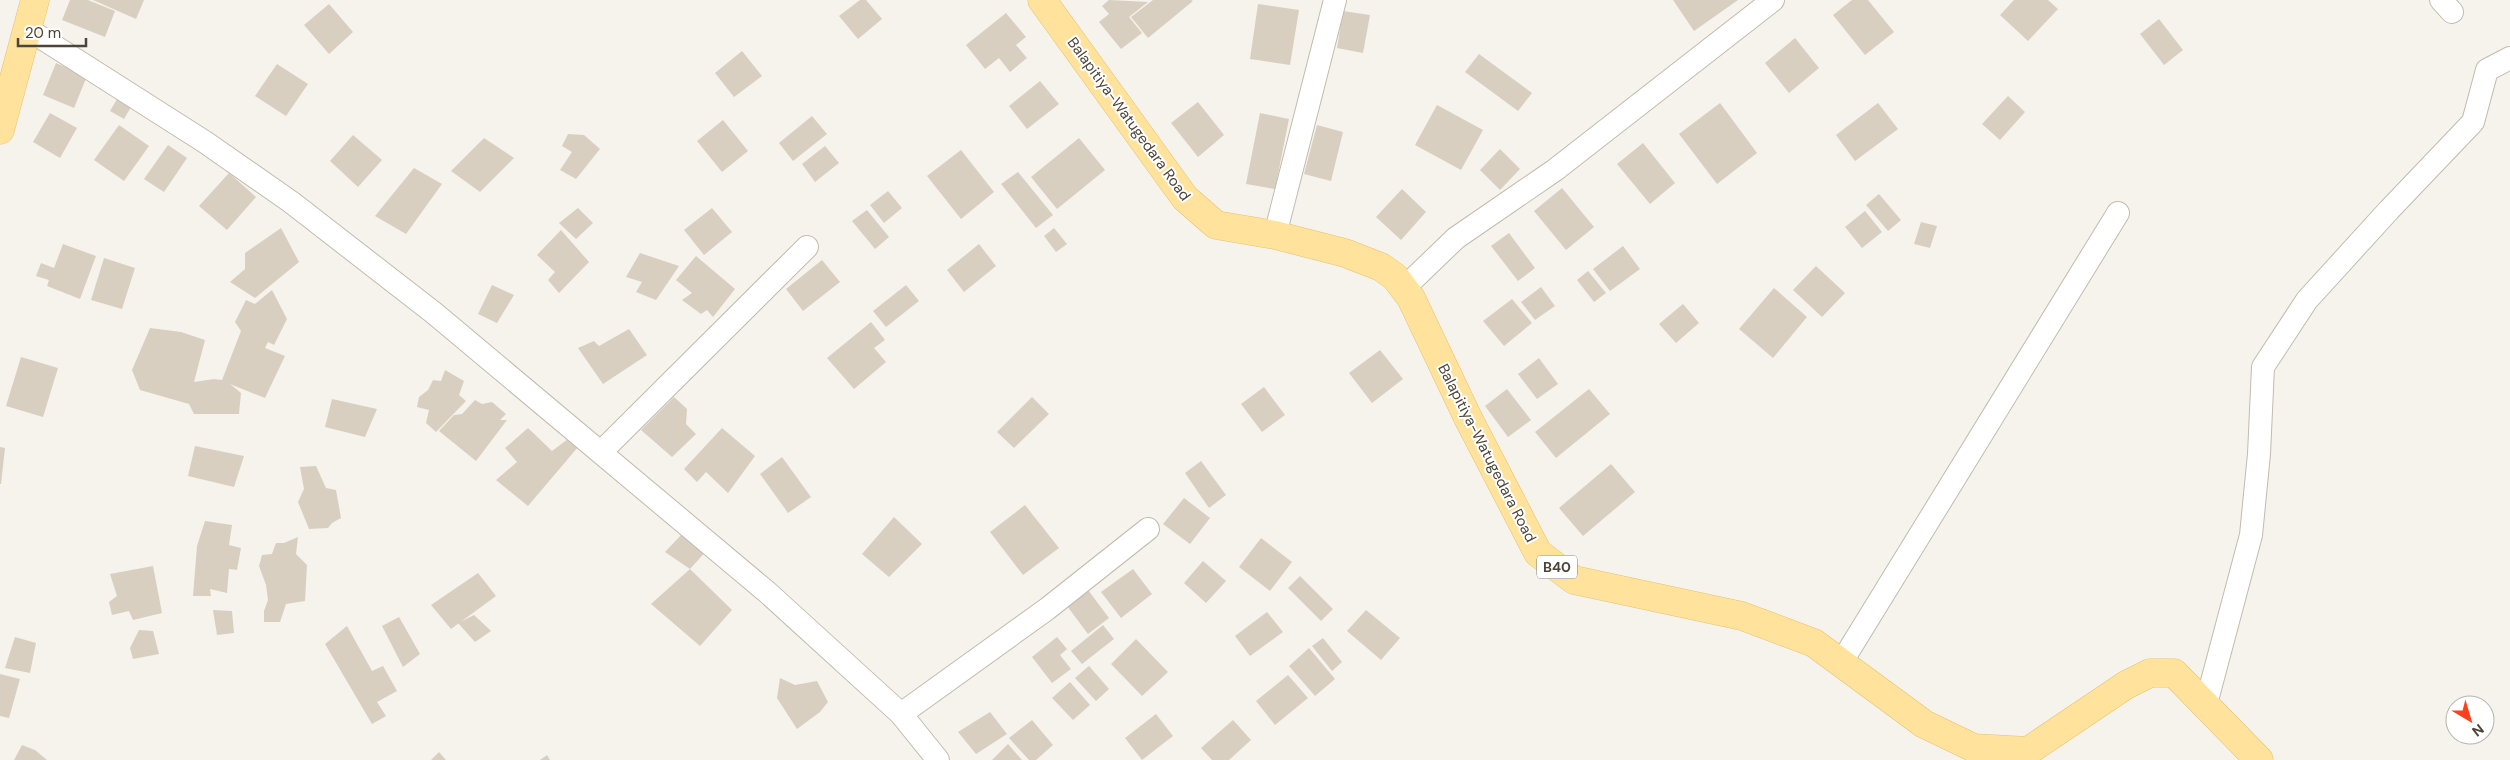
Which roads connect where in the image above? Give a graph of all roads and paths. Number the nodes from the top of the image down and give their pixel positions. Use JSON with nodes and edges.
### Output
{"nodes":[{"id":1,"x":35,"y":0,"type":"edge"},
{"id":2,"x":1042,"y":0,"type":"edge"},
{"id":3,"x":1335,"y":0,"type":"edge"},
{"id":4,"x":1773,"y":0,"type":"edge"},
{"id":5,"x":26,"y":28,"type":"junction"},
{"id":6,"x":2510,"y":58,"type":"edge"},
{"id":7,"x":0,"y":130,"type":"edge"},
{"id":8,"x":2118,"y":213,"type":"dead end"},
{"id":9,"x":1275,"y":235,"type":"junction"},
{"id":10,"x":807,"y":247,"type":"dead end"},
{"id":11,"x":1405,"y":287,"type":"junction"},
{"id":12,"x":602,"y":451,"type":"junction"},
{"id":13,"x":1148,"y":529,"type":"dead end"},
{"id":14,"x":1841,"y":663,"type":"junction"},
{"id":15,"x":2206,"y":704,"type":"junction"},
{"id":16,"x":901,"y":714,"type":"junction"},
{"id":17,"x":938,"y":760,"type":"edge"},
{"id":18,"x":2259,"y":760,"type":"edge"}],
"edges":[{"from":1,"to":5,"type":"main road"},
{"from":2,"to":9,"type":"main road","name":"Balapitiya-Watugedara Road","number":"B40"},
{"from":3,"to":9,"type":"street"},
{"from":4,"to":11,"type":"street"},
{"from":5,"to":7,"type":"main road"},
{"from":5,"to":12,"type":"street"},
{"from":6,"to":15,"type":"street"},
{"from":8,"to":14,"type":"street"},
{"from":9,"to":11,"type":"main road","name":"Balapitiya-Watugedara Road","number":"B40"},
{"from":10,"to":12,"type":"street"},
{"from":11,"to":14,"type":"main road","name":"Balapitiya-Watugedara Road","number":"B40"},
{"from":12,"to":16,"type":"street"},
{"from":13,"to":16,"type":"street"},
{"from":14,"to":15,"type":"main road","name":"Balapitiya-Watugedara Road","number":"B40"},
{"from":15,"to":18,"type":"main road","name":"Balapitiya-Watugedara Road","number":"B40"},
{"from":16,"to":17,"type":"street"}]}
